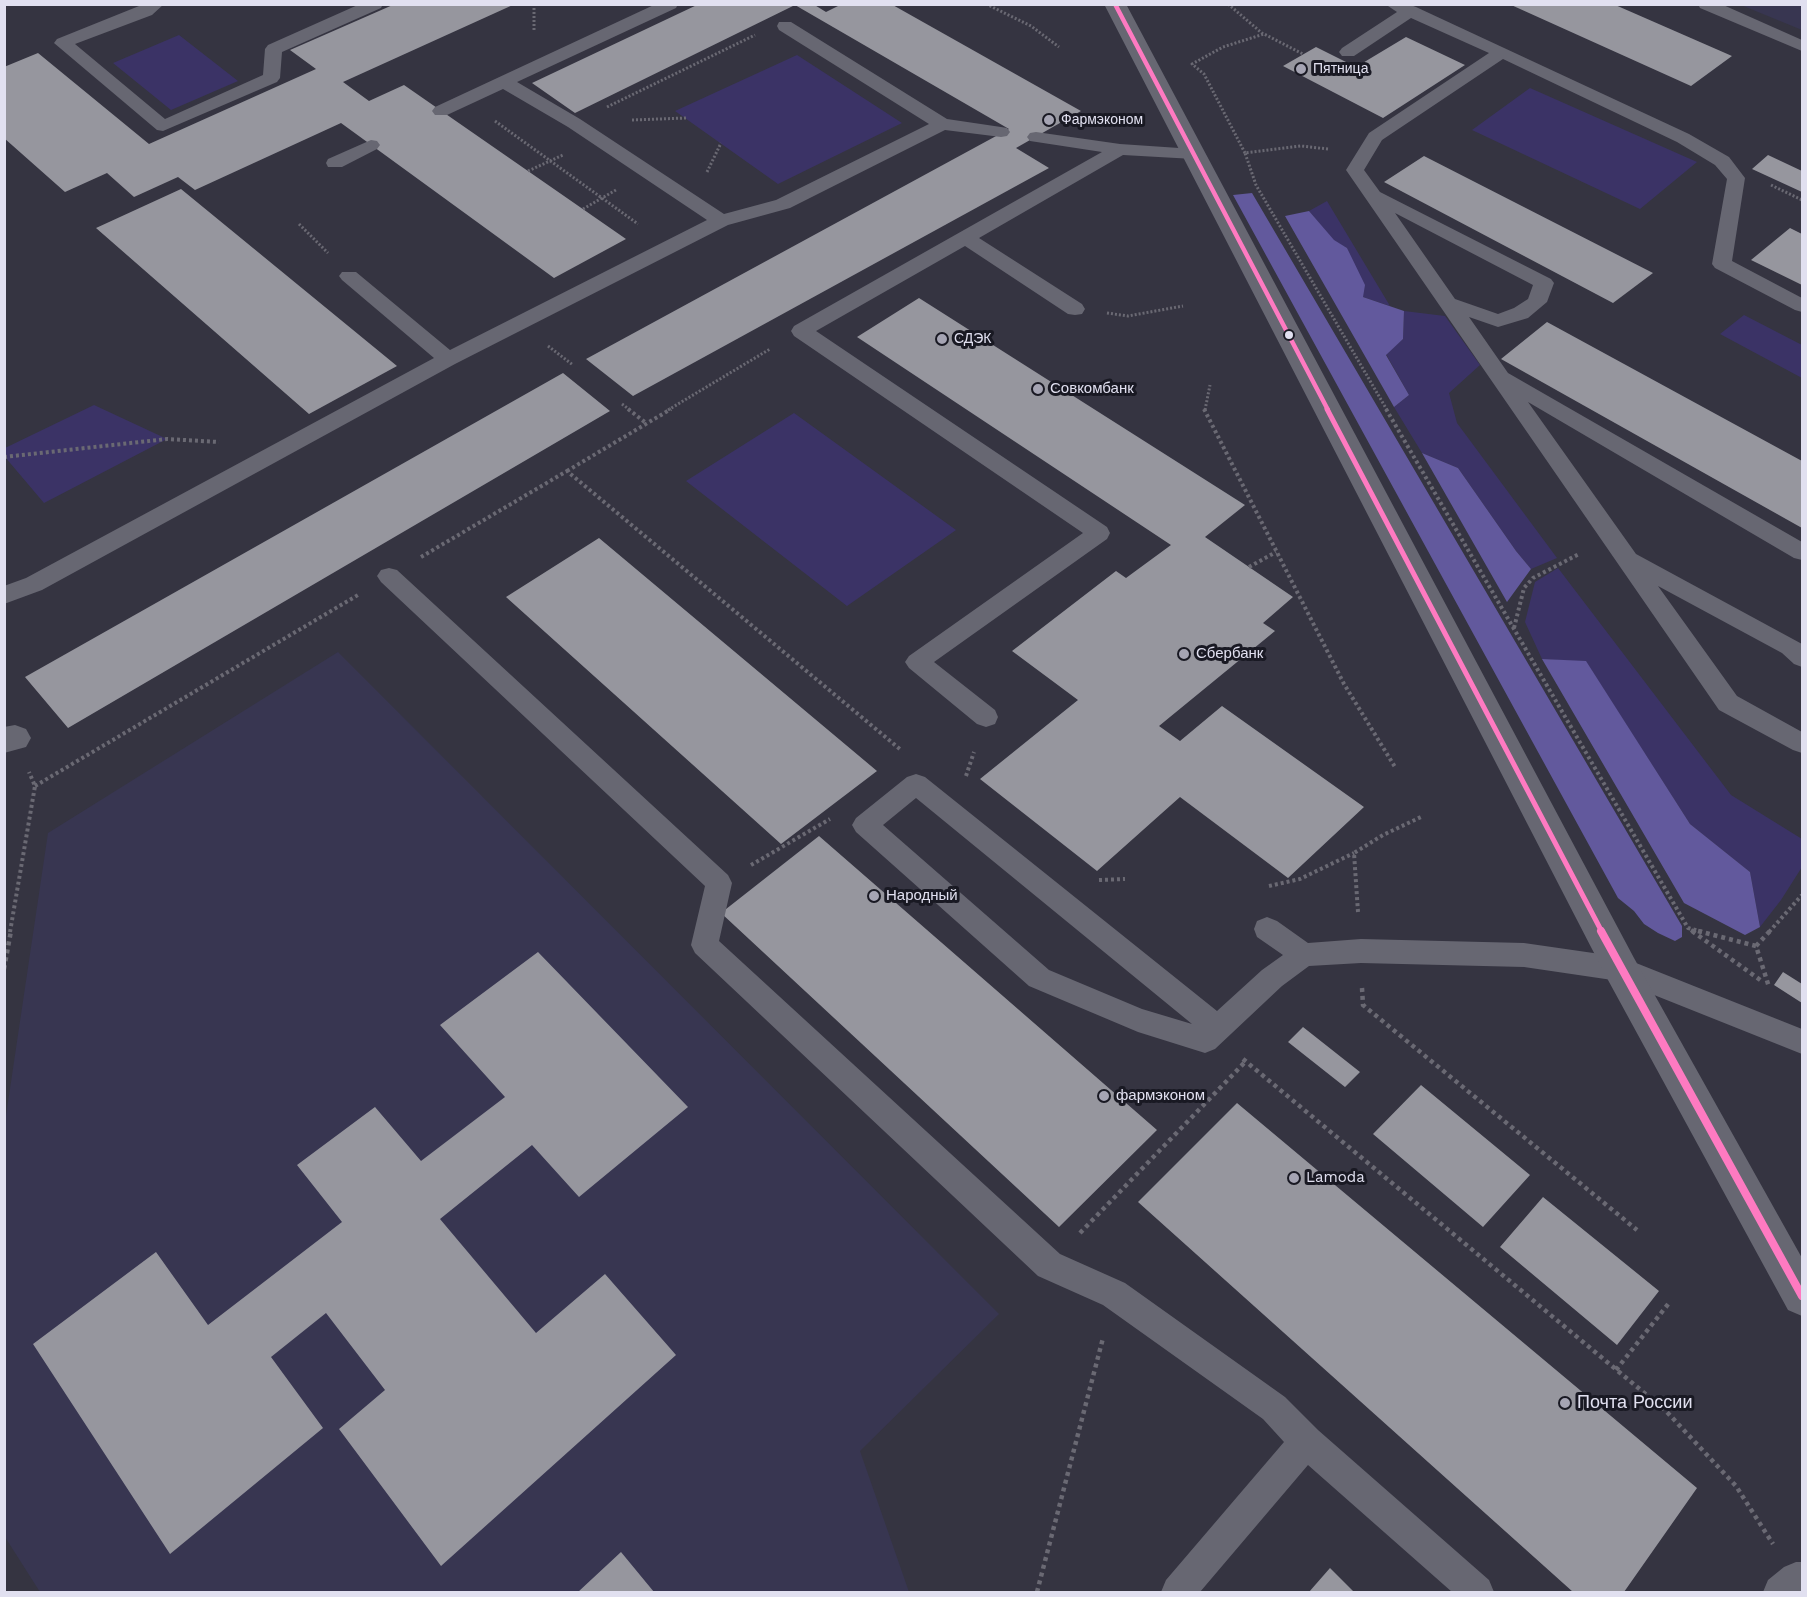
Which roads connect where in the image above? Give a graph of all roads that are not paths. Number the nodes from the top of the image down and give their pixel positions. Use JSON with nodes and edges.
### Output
{"nodes":[{"id":1,"x":156,"y":4,"type":"edge"},
{"id":2,"x":375,"y":4,"type":"edge"},
{"id":3,"x":670,"y":4,"type":"edge"},
{"id":4,"x":1115,"y":4,"type":"edge"},
{"id":5,"x":1706,"y":4,"type":"edge"},
{"id":6,"x":1402,"y":8,"type":"edge"},
{"id":7,"x":785,"y":26,"type":"road end"},
{"id":8,"x":1803,"y":46,"type":"edge"},
{"id":9,"x":1348,"y":52,"type":"dead end"},
{"id":10,"x":1502,"y":52,"type":"junction"},
{"id":11,"x":504,"y":82,"type":"junction"},
{"id":12,"x":441,"y":111,"type":"dead end"},
{"id":13,"x":942,"y":124,"type":"junction"},
{"id":14,"x":1001,"y":132,"type":"dead end"},
{"id":15,"x":1036,"y":137,"type":"dead end"},
{"id":16,"x":371,"y":145,"type":"dead end"},
{"id":17,"x":1120,"y":149,"type":"junction"},
{"id":18,"x":1194,"y":154,"type":"junction"},
{"id":19,"x":334,"y":163,"type":"dead end"},
{"id":20,"x":1372,"y":194,"type":"junction"},
{"id":21,"x":721,"y":221,"type":"junction"},
{"id":22,"x":965,"y":237,"type":"junction"},
{"id":23,"x":349,"y":276,"type":"dead end"},
{"id":24,"x":1451,"y":304,"type":"junction"},
{"id":25,"x":1803,"y":306,"type":"edge"},
{"id":26,"x":1075,"y":309,"type":"road end"},
{"id":27,"x":448,"y":359,"type":"junction"},
{"id":28,"x":1500,"y":376,"type":"junction"},
{"id":29,"x":1803,"y":552,"type":"edge"},
{"id":30,"x":1628,"y":558,"type":"junction"},
{"id":31,"x":389,"y":576,"type":"road end"},
{"id":32,"x":4,"y":596,"type":"edge"},
{"id":33,"x":1803,"y":658,"type":"edge"},
{"id":34,"x":986,"y":717,"type":"road end"},
{"id":35,"x":1803,"y":743,"type":"edge"},
{"id":36,"x":1267,"y":929,"type":"dead end"},
{"id":37,"x":1304,"y":955,"type":"junction"},
{"id":38,"x":1621,"y":969,"type":"junction"},
{"id":39,"x":1211,"y":1033,"type":"junction"},
{"id":40,"x":1803,"y":1042,"type":"edge"},
{"id":41,"x":1802,"y":1292,"type":"edge"},
{"id":42,"x":1306,"y":1442,"type":"junction"},
{"id":43,"x":1178,"y":1593,"type":"edge"},
{"id":44,"x":1478,"y":1593,"type":"edge"}],
"edges":[{"from":1,"to":2,"type":"lane"},
{"from":3,"to":11,"type":"lane"},
{"from":4,"to":18,"type":"street"},
{"from":5,"to":8,"type":"lane"},
{"from":6,"to":9,"type":"lane"},
{"from":6,"to":10,"type":"lane"},
{"from":7,"to":13,"type":"lane"},
{"from":10,"to":20,"type":"lane"},
{"from":10,"to":25,"type":"lane"},
{"from":11,"to":12,"type":"lane"},
{"from":11,"to":21,"type":"lane"},
{"from":13,"to":14,"type":"lane"},
{"from":13,"to":21,"type":"lane"},
{"from":15,"to":17,"type":"lane"},
{"from":16,"to":19,"type":"lane"},
{"from":17,"to":18,"type":"lane"},
{"from":17,"to":22,"type":"lane"},
{"from":18,"to":38,"type":"street"},
{"from":20,"to":24,"type":"lane"},
{"from":20,"to":24,"type":"lane"},
{"from":21,"to":27,"type":"lane"},
{"from":22,"to":26,"type":"lane"},
{"from":22,"to":34,"type":"lane"},
{"from":23,"to":27,"type":"lane"},
{"from":24,"to":28,"type":"lane"},
{"from":27,"to":32,"type":"lane"},
{"from":28,"to":29,"type":"lane"},
{"from":28,"to":30,"type":"lane"},
{"from":30,"to":33,"type":"lane"},
{"from":30,"to":35,"type":"lane"},
{"from":31,"to":42,"type":"lane"},
{"from":36,"to":37,"type":"lane"},
{"from":37,"to":38,"type":"lane"},
{"from":37,"to":39,"type":"lane"},
{"from":38,"to":40,"type":"lane"},
{"from":38,"to":41,"type":"street"},
{"from":39,"to":39,"type":"lane"},
{"from":42,"to":43,"type":"lane"},
{"from":42,"to":44,"type":"lane"}]}
